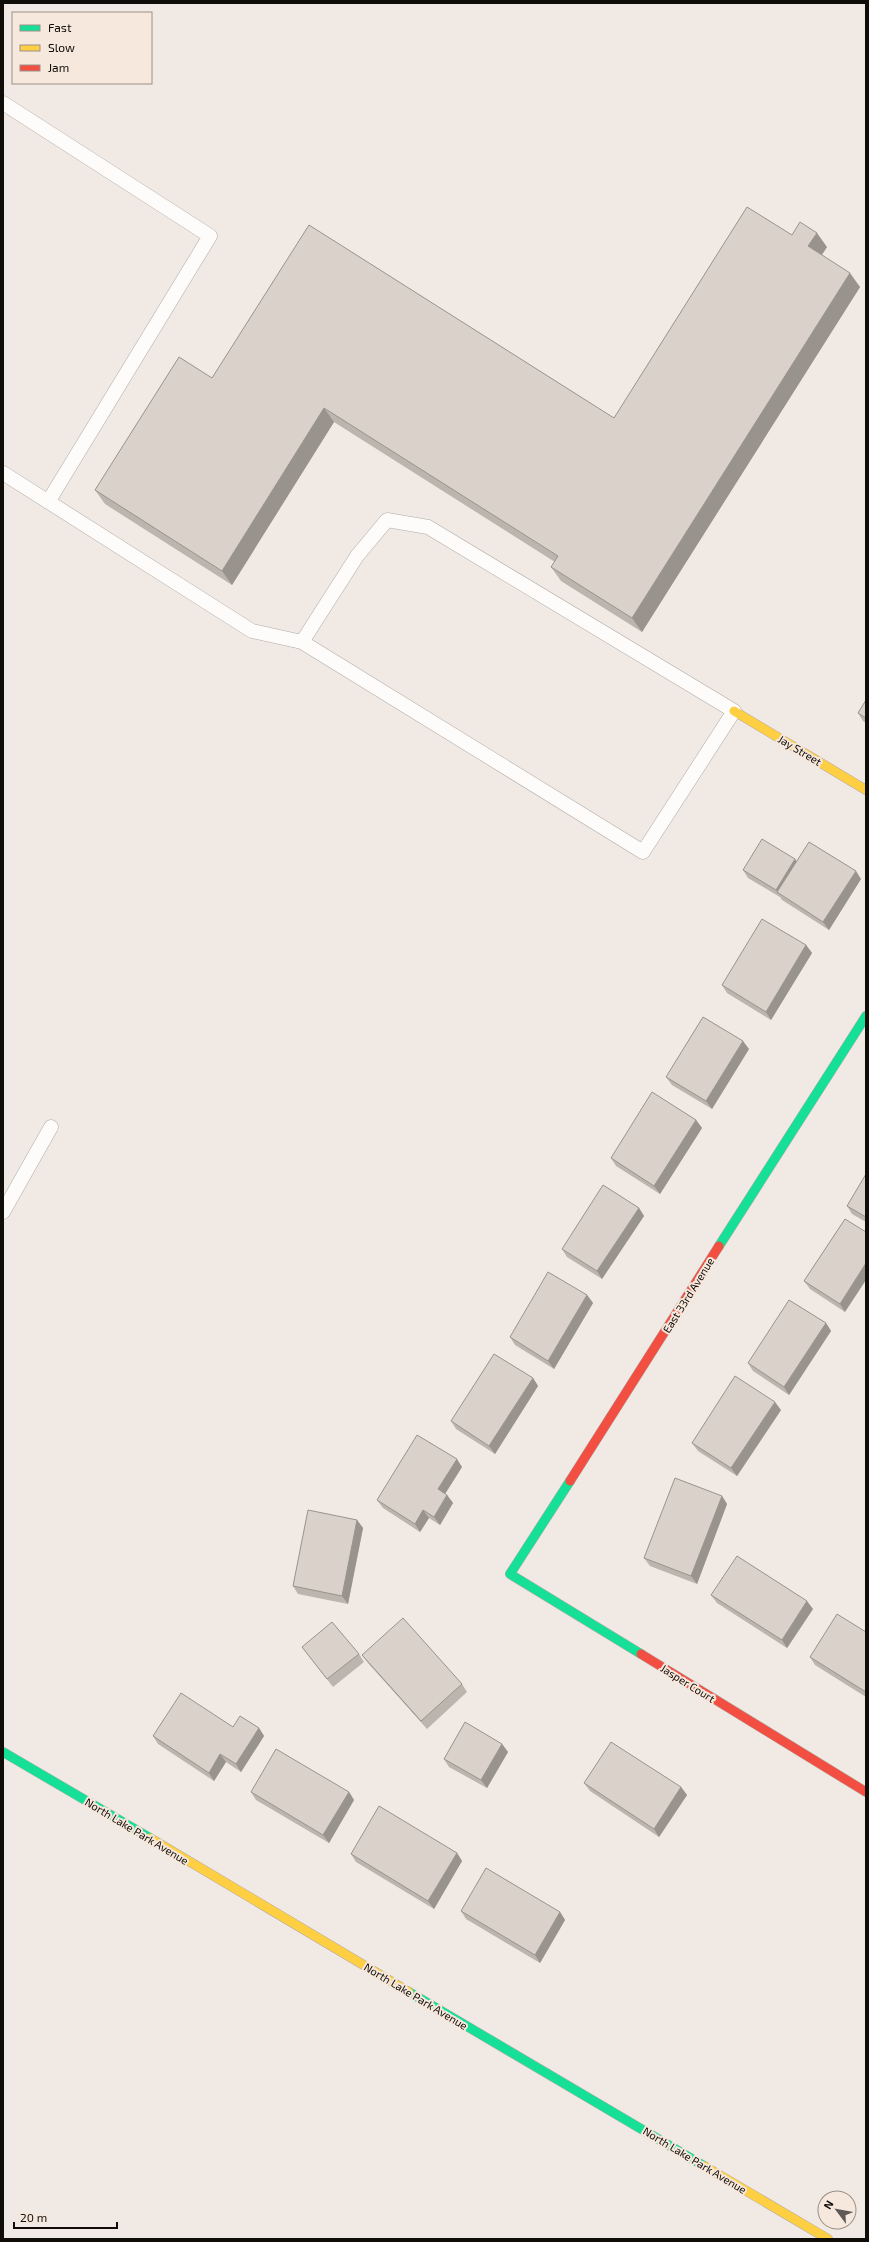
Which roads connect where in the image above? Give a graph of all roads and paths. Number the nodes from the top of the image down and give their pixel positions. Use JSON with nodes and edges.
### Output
{"nodes":[{"id":1,"x":3,"y":103,"type":"edge"},
{"id":2,"x":3,"y":473,"type":"edge"},
{"id":3,"x":48,"y":502,"type":"junction"},
{"id":4,"x":302,"y":642,"type":"junction"},
{"id":5,"x":734,"y":711,"type":"junction"},
{"id":6,"x":866,"y":790,"type":"edge"},
{"id":7,"x":866,"y":1016,"type":"edge"},
{"id":8,"x":51,"y":1127,"type":"dead end"},
{"id":9,"x":3,"y":1212,"type":"edge"},
{"id":10,"x":510,"y":1574,"type":"joint"},
{"id":11,"x":3,"y":1752,"type":"edge"},
{"id":12,"x":866,"y":1792,"type":"edge"},
{"id":13,"x":828,"y":2239,"type":"edge"}],
"edges":[{"from":1,"to":3,"type":"lane"},
{"from":2,"to":3,"type":"lane"},
{"from":3,"to":4,"type":"lane"},
{"from":4,"to":5,"type":"lane"},
{"from":4,"to":5,"type":"lane"},
{"from":5,"to":6,"type":"street","name":"Jay Street"},
{"from":7,"to":10,"type":"street","name":"East 33rd Avenue"},
{"from":8,"to":9,"type":"lane"},
{"from":10,"to":12,"type":"street","name":"Jasper Court"},
{"from":11,"to":13,"type":"street","name":"North Lake Park Avenue"}]}
